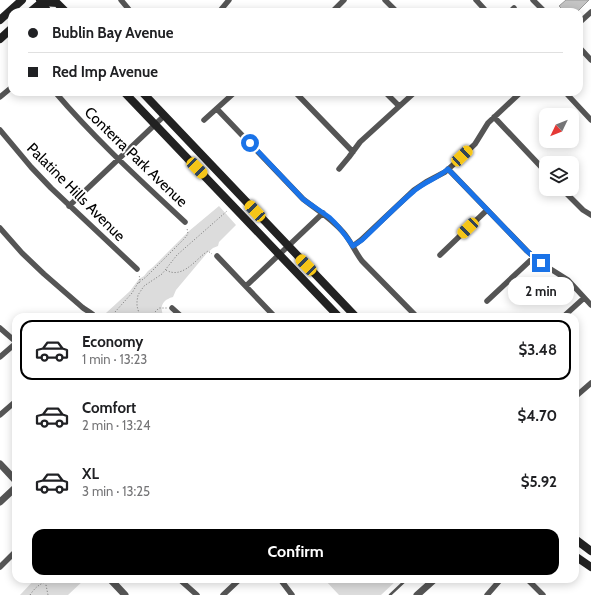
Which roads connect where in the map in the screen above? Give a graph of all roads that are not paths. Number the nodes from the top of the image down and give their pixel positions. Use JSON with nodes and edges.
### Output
{"nodes":[{"id":1,"x":22,"y":0,"type":"edge"},
{"id":2,"x":121,"y":0,"type":"edge"},
{"id":3,"x":230,"y":0,"type":"edge"},
{"id":4,"x":344,"y":0,"type":"edge"},
{"id":5,"x":385,"y":0,"type":"edge"},
{"id":6,"x":476,"y":0,"type":"edge"},
{"id":7,"x":533,"y":0,"type":"edge"},
{"id":8,"x":42,"y":1,"type":"edge"},
{"id":9,"x":13,"y":8,"type":"edge"},
{"id":10,"x":34,"y":8,"type":"edge"},
{"id":11,"x":62,"y":8,"type":"edge"},
{"id":12,"x":128,"y":8,"type":"edge"},
{"id":13,"x":223,"y":8,"type":"edge"},
{"id":14,"x":336,"y":8,"type":"edge"},
{"id":15,"x":393,"y":8,"type":"edge"},
{"id":16,"x":483,"y":8,"type":"edge"},
{"id":17,"x":541,"y":8,"type":"edge"},
{"id":18,"x":591,"y":12,"type":"edge"},
{"id":19,"x":8,"y":13,"type":"edge"},
{"id":20,"x":583,"y":19,"type":"edge"},
{"id":21,"x":0,"y":20,"type":"edge"},
{"id":22,"x":8,"y":32,"type":"edge"},
{"id":23,"x":0,"y":39,"type":"edge"},
{"id":24,"x":583,"y":51,"type":"edge"},
{"id":25,"x":591,"y":60,"type":"edge"},
{"id":26,"x":8,"y":90,"type":"edge"},
{"id":27,"x":59,"y":96,"type":"edge"},
{"id":28,"x":128,"y":96,"type":"edge"},
{"id":29,"x":146,"y":96,"type":"edge"},
{"id":30,"x":231,"y":96,"type":"edge"},
{"id":31,"x":299,"y":96,"type":"edge"},
{"id":32,"x":389,"y":96,"type":"edge"},
{"id":33,"x":410,"y":96,"type":"edge"},
{"id":34,"x":517,"y":96,"type":"edge"},
{"id":35,"x":568,"y":96,"type":"edge"},
{"id":36,"x":0,"y":97,"type":"edge"},
{"id":37,"x":399,"y":106,"type":"junction"},
{"id":38,"x":216,"y":109,"type":"junction"},
{"id":39,"x":164,"y":116,"type":"junction"},
{"id":40,"x":494,"y":117,"type":"junction"},
{"id":41,"x":204,"y":120,"type":"dead end"},
{"id":42,"x":591,"y":120,"type":"edge"},
{"id":43,"x":155,"y":124,"type":"junction"},
{"id":44,"x":0,"y":130,"type":"edge"},
{"id":45,"x":353,"y":152,"type":"junction"},
{"id":46,"x":118,"y":159,"type":"junction"},
{"id":47,"x":539,"y":165,"type":"edge"},
{"id":48,"x":339,"y":169,"type":"dead end"},
{"id":49,"x":448,"y":169,"type":"junction"},
{"id":50,"x":569,"y":196,"type":"edge"},
{"id":51,"x":69,"y":206,"type":"junction"},
{"id":52,"x":487,"y":210,"type":"junction"},
{"id":53,"x":322,"y":213,"type":"junction"},
{"id":54,"x":591,"y":215,"type":"edge"},
{"id":55,"x":185,"y":222,"type":"road end"},
{"id":56,"x":0,"y":228,"type":"edge"},
{"id":57,"x":353,"y":246,"type":"junction"},
{"id":58,"x":284,"y":250,"type":"junction"},
{"id":59,"x":440,"y":255,"type":"dead end"},
{"id":60,"x":217,"y":256,"type":"road end"},
{"id":61,"x":534,"y":257,"type":"junction"},
{"id":62,"x":137,"y":269,"type":"road end"},
{"id":63,"x":246,"y":286,"type":"junction"},
{"id":64,"x":584,"y":298,"type":"junction"},
{"id":65,"x":487,"y":302,"type":"dead end"},
{"id":66,"x":591,"y":305,"type":"edge"},
{"id":67,"x":172,"y":308,"type":"road end"},
{"id":68,"x":90,"y":313,"type":"edge"},
{"id":69,"x":178,"y":313,"type":"edge"},
{"id":70,"x":272,"y":313,"type":"edge"},
{"id":71,"x":336,"y":313,"type":"edge"},
{"id":72,"x":352,"y":313,"type":"edge"},
{"id":73,"x":412,"y":313,"type":"edge"},
{"id":74,"x":567,"y":313,"type":"edge"},
{"id":75,"x":0,"y":328,"type":"edge"},
{"id":76,"x":12,"y":338,"type":"edge"},
{"id":77,"x":12,"y":346,"type":"edge"},
{"id":78,"x":0,"y":358,"type":"edge"},
{"id":79,"x":591,"y":383,"type":"edge"},
{"id":80,"x":579,"y":394,"type":"edge"},
{"id":81,"x":12,"y":404,"type":"edge"},
{"id":82,"x":0,"y":415,"type":"edge"},
{"id":83,"x":0,"y":464,"type":"edge"},
{"id":84,"x":12,"y":477,"type":"edge"},
{"id":85,"x":12,"y":491,"type":"edge"},
{"id":86,"x":0,"y":502,"type":"edge"},
{"id":87,"x":579,"y":542,"type":"edge"},
{"id":88,"x":591,"y":551,"type":"edge"},
{"id":89,"x":12,"y":555,"type":"edge"},
{"id":90,"x":579,"y":559,"type":"edge"},
{"id":91,"x":0,"y":567,"type":"edge"},
{"id":92,"x":591,"y":567,"type":"edge"},
{"id":93,"x":114,"y":583,"type":"edge"},
{"id":94,"x":184,"y":583,"type":"edge"},
{"id":95,"x":236,"y":583,"type":"edge"},
{"id":96,"x":283,"y":583,"type":"edge"},
{"id":97,"x":403,"y":583,"type":"edge"},
{"id":98,"x":430,"y":583,"type":"edge"},
{"id":99,"x":498,"y":583,"type":"edge"},
{"id":100,"x":531,"y":583,"type":"edge"},
{"id":101,"x":125,"y":595,"type":"edge"},
{"id":102,"x":197,"y":595,"type":"edge"},
{"id":103,"x":223,"y":595,"type":"edge"},
{"id":104,"x":292,"y":595,"type":"edge"},
{"id":105,"x":390,"y":595,"type":"edge"},
{"id":106,"x":417,"y":595,"type":"edge"},
{"id":107,"x":487,"y":595,"type":"edge"},
{"id":108,"x":543,"y":595,"type":"edge"}],
"edges":[{"from":1,"to":9,"type":"main road"},
{"from":2,"to":12,"type":"street"},
{"from":3,"to":13,"type":"street"},
{"from":4,"to":14,"type":"street"},
{"from":5,"to":15,"type":"street"},
{"from":6,"to":16,"type":"street"},
{"from":7,"to":17,"type":"street"},
{"from":8,"to":10,"type":"main road"},
{"from":8,"to":11,"type":"main road"},
{"from":18,"to":20,"type":"street"},
{"from":19,"to":21,"type":"main road"},
{"from":22,"to":23,"type":"main road"},
{"from":24,"to":25,"type":"street"},
{"from":26,"to":36,"type":"street"},
{"from":27,"to":46,"type":"street","name":"Conterra Park Avenue"},
{"from":28,"to":43,"type":"main road"},
{"from":29,"to":39,"type":"main road"},
{"from":30,"to":38,"type":"street"},
{"from":31,"to":45,"type":"street"},
{"from":32,"to":37,"type":"street"},
{"from":33,"to":37,"type":"street"},
{"from":34,"to":40,"type":"street"},
{"from":35,"to":42,"type":"street"},
{"from":37,"to":45,"type":"street"},
{"from":38,"to":41,"type":"street"},
{"from":38,"to":53,"type":"street"},
{"from":39,"to":43,"type":"street"},
{"from":39,"to":58,"type":"main road"},
{"from":40,"to":47,"type":"street"},
{"from":40,"to":49,"type":"street"},
{"from":43,"to":46,"type":"street"},
{"from":43,"to":58,"type":"main road"},
{"from":44,"to":51,"type":"street","name":"Palatine Hills Avenue"},
{"from":45,"to":48,"type":"street"},
{"from":46,"to":51,"type":"street"},
{"from":46,"to":55,"type":"street","name":"Conterra Park Avenue"},
{"from":49,"to":52,"type":"street"},
{"from":49,"to":57,"type":"street"},
{"from":50,"to":54,"type":"street"},
{"from":51,"to":62,"type":"street","name":"Palatine Hills Avenue"},
{"from":52,"to":59,"type":"street"},
{"from":52,"to":61,"type":"street"},
{"from":53,"to":57,"type":"street"},
{"from":53,"to":58,"type":"street"},
{"from":56,"to":68,"type":"street"},
{"from":57,"to":73,"type":"street"},
{"from":58,"to":63,"type":"street"},
{"from":58,"to":71,"type":"main road"},
{"from":58,"to":72,"type":"main road"},
{"from":60,"to":63,"type":"street"},
{"from":61,"to":64,"type":"street"},
{"from":61,"to":65,"type":"street"},
{"from":63,"to":70,"type":"street"},
{"from":64,"to":66,"type":"street"},
{"from":64,"to":74,"type":"street"},
{"from":67,"to":69,"type":"street"},
{"from":75,"to":76,"type":"street"},
{"from":77,"to":78,"type":"street"},
{"from":79,"to":80,"type":"street"},
{"from":81,"to":82,"type":"street"},
{"from":83,"to":84,"type":"street"},
{"from":85,"to":86,"type":"street"},
{"from":87,"to":88,"type":"main road"},
{"from":89,"to":91,"type":"street"},
{"from":90,"to":92,"type":"main road"},
{"from":93,"to":101,"type":"street"},
{"from":94,"to":102,"type":"street"},
{"from":95,"to":103,"type":"street"},
{"from":96,"to":104,"type":"street"},
{"from":97,"to":105,"type":"lane"},
{"from":98,"to":106,"type":"street"},
{"from":99,"to":107,"type":"street"},
{"from":100,"to":108,"type":"street"}]}
